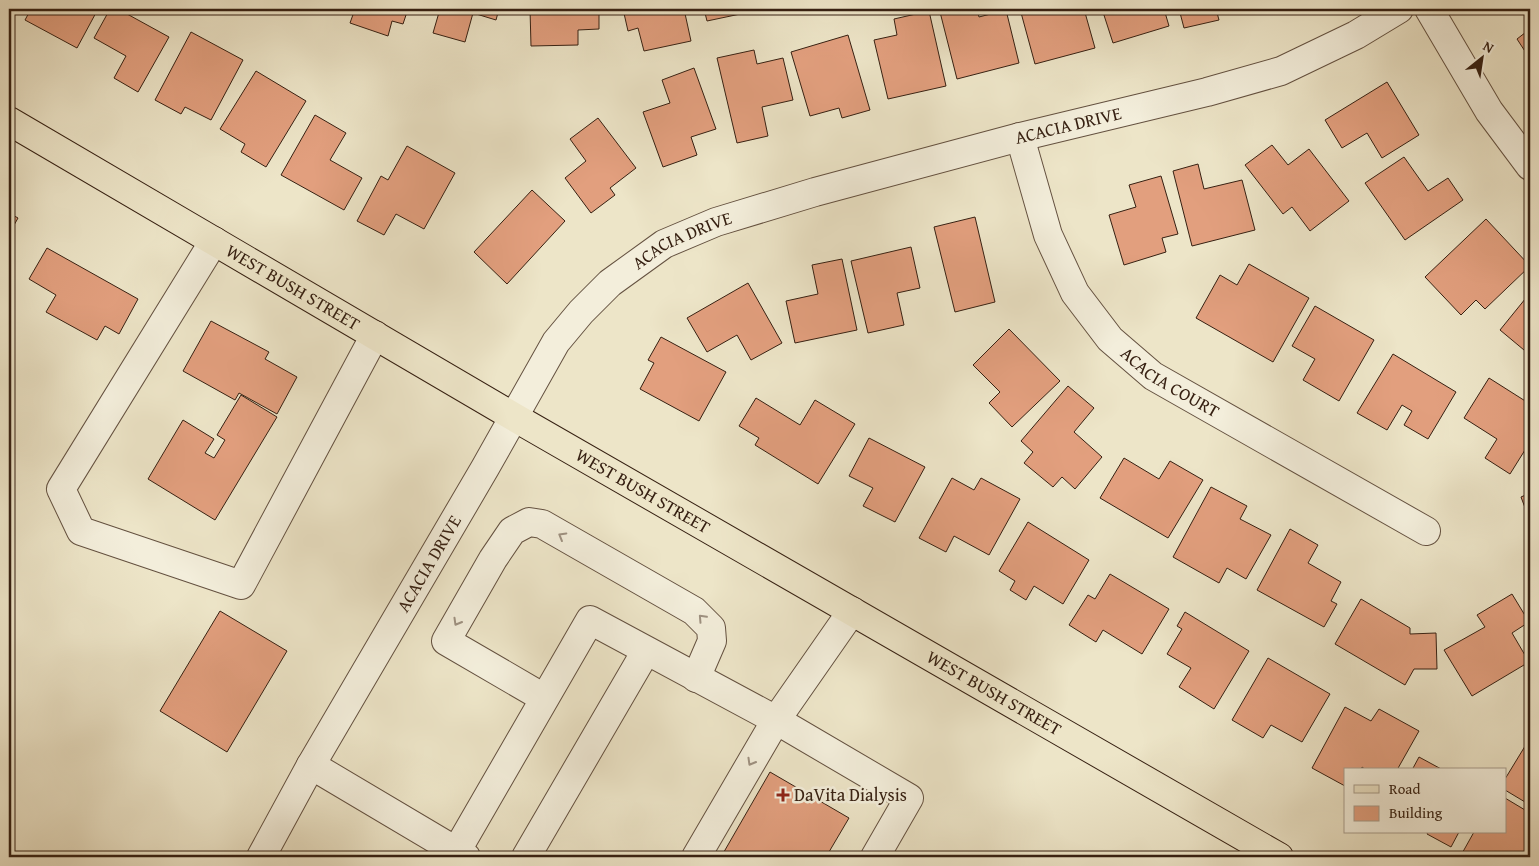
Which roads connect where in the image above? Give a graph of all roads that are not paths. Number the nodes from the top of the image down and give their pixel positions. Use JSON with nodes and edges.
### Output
{"nodes":[{"id":1,"x":1400,"y":9,"type":"edge"},
{"id":2,"x":1429,"y":9,"type":"edge"},
{"id":3,"x":9,"y":121,"type":"edge"},
{"id":4,"x":1020,"y":137,"type":"junction"},
{"id":5,"x":1530,"y":166,"type":"edge"},
{"id":6,"x":214,"y":241,"type":"junction"},
{"id":7,"x":375,"y":335,"type":"junction"},
{"id":8,"x":514,"y":417,"type":"junction"},
{"id":9,"x":1426,"y":531,"type":"dead end"},
{"id":10,"x":852,"y":611,"type":"junction"},
{"id":11,"x":646,"y":651,"type":"junction"},
{"id":12,"x":696,"y":678,"type":"junction"},
{"id":13,"x":544,"y":698,"type":"junction"},
{"id":14,"x":776,"y":720,"type":"junction"},
{"id":15,"x":311,"y":765,"type":"junction"},
{"id":16,"x":461,"y":854,"type":"edge"},
{"id":17,"x":261,"y":857,"type":"edge"},
{"id":18,"x":526,"y":857,"type":"edge"},
{"id":19,"x":696,"y":857,"type":"edge"},
{"id":20,"x":875,"y":857,"type":"edge"},
{"id":21,"x":1279,"y":857,"type":"edge"}],
"edges":[{"from":1,"to":4,"type":"street","name":"ACACIA DRIVE"},
{"from":2,"to":5,"type":"street"},
{"from":3,"to":6,"type":"main road","name":"WEST BUSH STREET"},
{"from":4,"to":8,"type":"street","name":"ACACIA DRIVE"},
{"from":4,"to":9,"type":"street","name":"ACACIA COURT"},
{"from":6,"to":7,"type":"main road","name":"WEST BUSH STREET"},
{"from":6,"to":7,"type":"street"},
{"from":7,"to":8,"type":"main road","name":"WEST BUSH STREET"},
{"from":8,"to":10,"type":"main road","name":"WEST BUSH STREET"},
{"from":8,"to":15,"type":"street","name":"ACACIA DRIVE"},
{"from":10,"to":14,"type":"street"},
{"from":10,"to":21,"type":"main road","name":"WEST BUSH STREET"},
{"from":11,"to":12,"type":"street"},
{"from":11,"to":13,"type":"street"},
{"from":11,"to":18,"type":"street"},
{"from":12,"to":13,"type":"street","one_way":true},
{"from":12,"to":14,"type":"street"},
{"from":13,"to":16,"type":"street"},
{"from":14,"to":19,"type":"street","one_way":true},
{"from":14,"to":20,"type":"street"},
{"from":15,"to":16,"type":"street"},
{"from":15,"to":17,"type":"street","name":"ACACIA DRIVE"}]}
